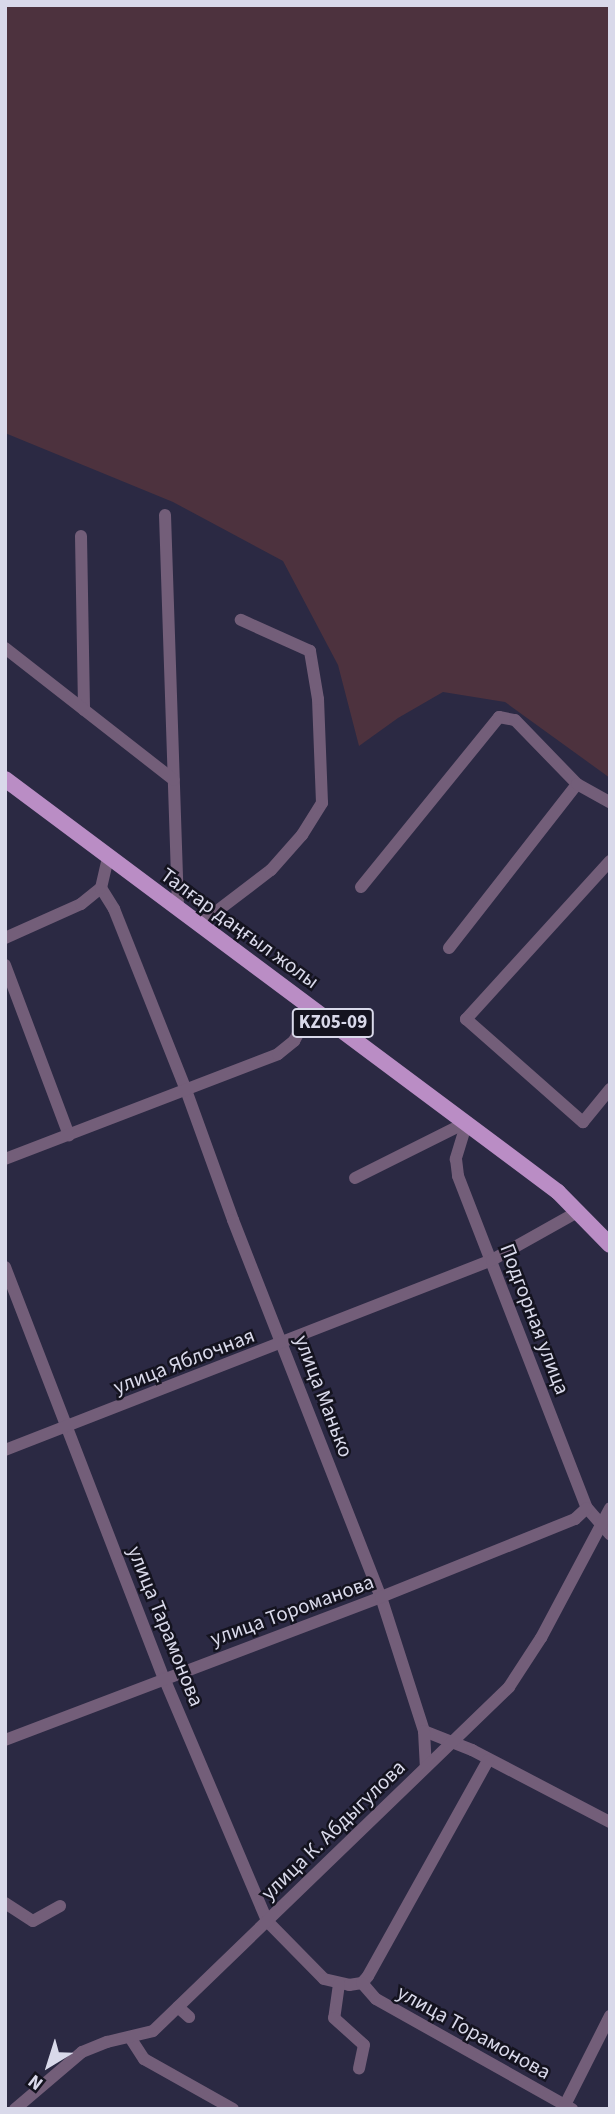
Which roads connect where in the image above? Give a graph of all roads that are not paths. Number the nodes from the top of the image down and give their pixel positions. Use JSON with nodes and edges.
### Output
{"nodes":[{"id":1,"x":165,"y":515,"type":"dead end"},
{"id":2,"x":81,"y":536,"type":"dead end"},
{"id":3,"x":241,"y":620,"type":"dead end"},
{"id":4,"x":5,"y":648,"type":"edge"},
{"id":5,"x":84,"y":710,"type":"junction"},
{"id":6,"x":5,"y":779,"type":"edge"},
{"id":7,"x":174,"y":780,"type":"junction"},
{"id":8,"x":577,"y":785,"type":"junction"},
{"id":9,"x":610,"y":802,"type":"edge"},
{"id":10,"x":108,"y":857,"type":"junction"},
{"id":11,"x":610,"y":861,"type":"edge"},
{"id":12,"x":361,"y":887,"type":"dead end"},
{"id":13,"x":101,"y":888,"type":"junction"},
{"id":14,"x":178,"y":908,"type":"junction"},
{"id":15,"x":200,"y":924,"type":"junction"},
{"id":16,"x":5,"y":938,"type":"edge"},
{"id":17,"x":449,"y":948,"type":"dead end"},
{"id":18,"x":5,"y":965,"type":"edge"},
{"id":19,"x":313,"y":1008,"type":"junction"},
{"id":20,"x":610,"y":1089,"type":"edge"},
{"id":21,"x":186,"y":1090,"type":"junction"},
{"id":22,"x":467,"y":1122,"type":"junction"},
{"id":23,"x":69,"y":1135,"type":"junction"},
{"id":24,"x":5,"y":1159,"type":"edge"},
{"id":25,"x":355,"y":1178,"type":"dead end"},
{"id":26,"x":579,"y":1211,"type":"junction"},
{"id":27,"x":610,"y":1245,"type":"edge"},
{"id":28,"x":492,"y":1260,"type":"junction"},
{"id":29,"x":5,"y":1267,"type":"edge"},
{"id":30,"x":283,"y":1344,"type":"junction"},
{"id":31,"x":67,"y":1426,"type":"junction"},
{"id":32,"x":5,"y":1450,"type":"edge"},
{"id":33,"x":587,"y":1507,"type":"junction"},
{"id":34,"x":610,"y":1508,"type":"edge"},
{"id":35,"x":605,"y":1529,"type":"edge"},
{"id":36,"x":381,"y":1597,"type":"junction"},
{"id":37,"x":164,"y":1678,"type":"junction"},
{"id":38,"x":424,"y":1731,"type":"junction"},
{"id":39,"x":5,"y":1740,"type":"edge"},
{"id":40,"x":452,"y":1742,"type":"junction"},
{"id":41,"x":488,"y":1759,"type":"junction"},
{"id":42,"x":426,"y":1767,"type":"junction"},
{"id":43,"x":610,"y":1822,"type":"edge"},
{"id":44,"x":5,"y":1903,"type":"edge"},
{"id":45,"x":60,"y":1906,"type":"dead end"},
{"id":46,"x":267,"y":1921,"type":"junction"},
{"id":47,"x":362,"y":1983,"type":"junction"},
{"id":48,"x":338,"y":1984,"type":"junction"},
{"id":49,"x":178,"y":2007,"type":"junction"},
{"id":50,"x":610,"y":2016,"type":"edge"},
{"id":51,"x":189,"y":2017,"type":"dead end"},
{"id":52,"x":131,"y":2039,"type":"junction"},
{"id":53,"x":359,"y":2068,"type":"dead end"},
{"id":54,"x":568,"y":2107,"type":"edge"},
{"id":55,"x":15,"y":2109,"type":"edge"},
{"id":56,"x":233,"y":2109,"type":"edge"}],
"edges":[{"from":1,"to":7,"type":"street"},
{"from":2,"to":5,"type":"street"},
{"from":3,"to":15,"type":"street"},
{"from":4,"to":5,"type":"street"},
{"from":5,"to":7,"type":"street"},
{"from":6,"to":10,"type":"main road","name":"Талғар даңғыл жолы","number":"KZ05-09"},
{"from":7,"to":14,"type":"street"},
{"from":8,"to":9,"type":"street"},
{"from":8,"to":12,"type":"street"},
{"from":8,"to":17,"type":"street"},
{"from":10,"to":13,"type":"street"},
{"from":10,"to":14,"type":"main road","name":"Талғар даңғыл жолы","number":"KZ05-09"},
{"from":11,"to":20,"type":"street"},
{"from":13,"to":16,"type":"street"},
{"from":13,"to":21,"type":"street","name":"улица Манько"},
{"from":14,"to":15,"type":"main road","name":"Талғар даңғыл жолы","number":"KZ05-09"},
{"from":15,"to":19,"type":"main road","name":"Талғар даңғыл жолы","number":"KZ05-09"},
{"from":18,"to":23,"type":"street"},
{"from":19,"to":21,"type":"street"},
{"from":19,"to":22,"type":"main road","name":"Талғар даңғыл жолы","number":"KZ05-09"},
{"from":21,"to":23,"type":"street"},
{"from":21,"to":30,"type":"street","name":"улица Манько"},
{"from":22,"to":25,"type":"street"},
{"from":22,"to":26,"type":"main road","name":"Талғар даңғыл жолы","number":"KZ05-09"},
{"from":22,"to":28,"type":"street","name":"Подгорная улица"},
{"from":23,"to":24,"type":"street"},
{"from":26,"to":27,"type":"main road","name":"Талғар даңғыл жолы","number":"KZ05-09"},
{"from":26,"to":28,"type":"street","name":"улица Яблочная"},
{"from":28,"to":30,"type":"street","name":"улица Яблочная"},
{"from":28,"to":33,"type":"street","name":"Подгорная улица"},
{"from":29,"to":31,"type":"street","name":"улица Тарамонова"},
{"from":30,"to":31,"type":"street","name":"улица Яблочная"},
{"from":30,"to":36,"type":"street","name":"улица Манько"},
{"from":31,"to":32,"type":"street","name":"улица Яблочная"},
{"from":31,"to":37,"type":"street","name":"улица Тарамонова"},
{"from":33,"to":35,"type":"street","name":"Подгорная улица"},
{"from":33,"to":36,"type":"street","name":"улица Тороманова"},
{"from":34,"to":35,"type":"street","name":"улица К. Абдыгулова"},
{"from":35,"to":40,"type":"street","name":"улица К. Абдыгулова"},
{"from":36,"to":37,"type":"street","name":"улица Тороманова"},
{"from":36,"to":38,"type":"street","name":"улица Манько"},
{"from":37,"to":39,"type":"street","name":"улица Тороманова"},
{"from":37,"to":46,"type":"street","name":"улица Тарамонова"},
{"from":38,"to":40,"type":"street"},
{"from":38,"to":42,"type":"street","name":"улица Манько"},
{"from":40,"to":41,"type":"street"},
{"from":40,"to":42,"type":"street","name":"улица К. Абдыгулова"},
{"from":41,"to":43,"type":"street"},
{"from":41,"to":47,"type":"street"},
{"from":42,"to":46,"type":"street","name":"улица К. Абдыгулова"},
{"from":44,"to":45,"type":"street"},
{"from":46,"to":48,"type":"street","name":"улица Тарамонова"},
{"from":46,"to":49,"type":"street","name":"улица К. Абдыгулова"},
{"from":47,"to":48,"type":"street"},
{"from":47,"to":54,"type":"street","name":"улица Торамонова"},
{"from":48,"to":53,"type":"street"},
{"from":49,"to":51,"type":"street"},
{"from":49,"to":52,"type":"street","name":"улица К. Абдыгулова"},
{"from":50,"to":54,"type":"street"},
{"from":52,"to":55,"type":"street","name":"улица К. Абдыгулова"},
{"from":52,"to":56,"type":"street"}]}
